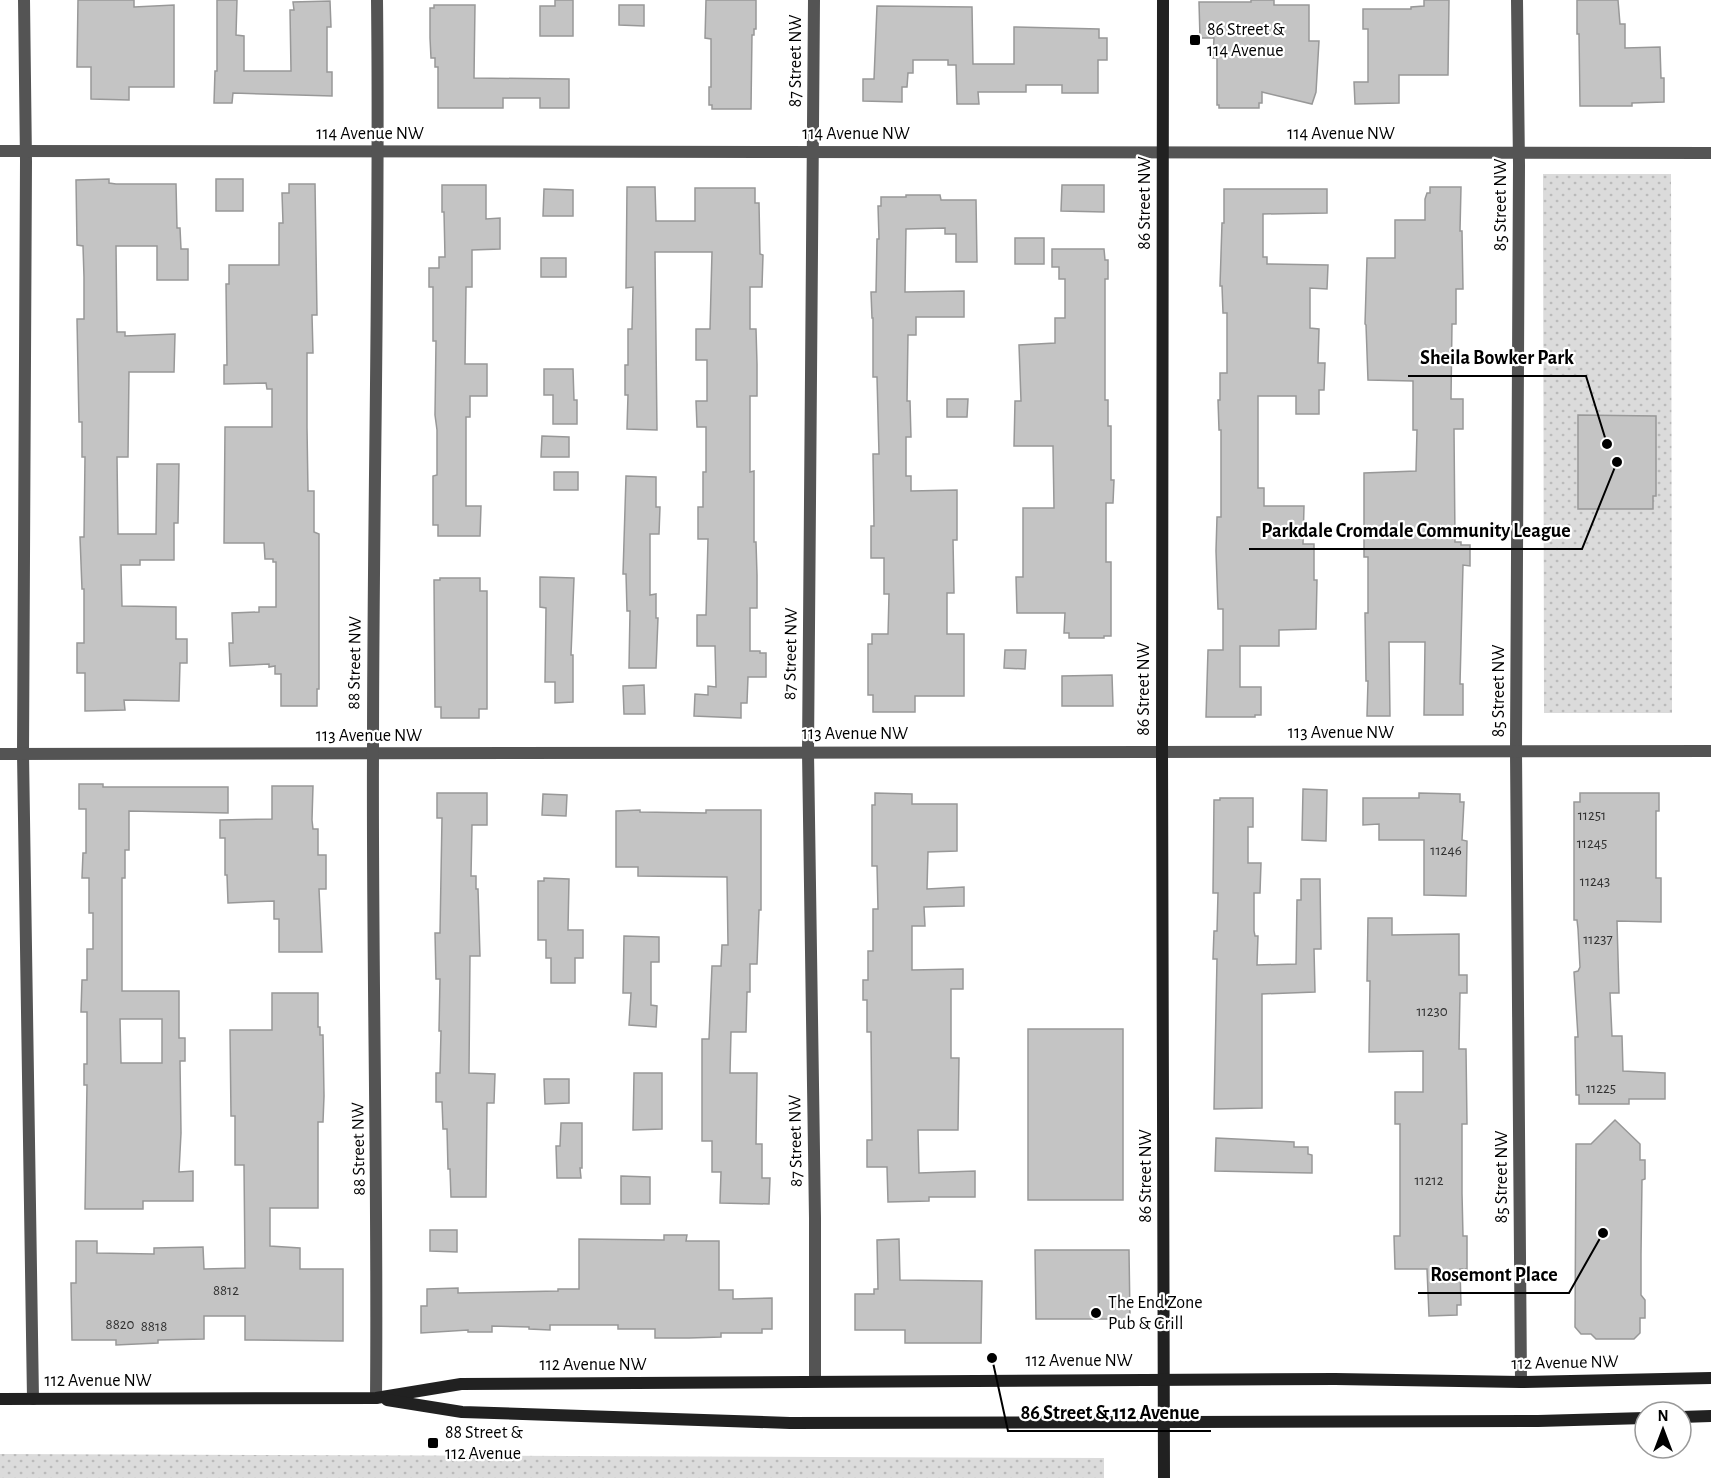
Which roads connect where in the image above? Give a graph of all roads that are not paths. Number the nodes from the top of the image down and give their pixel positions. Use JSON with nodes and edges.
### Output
{"nodes":[{"id":1,"x":24,"y":0,"type":"edge"},
{"id":2,"x":377,"y":0,"type":"edge"},
{"id":3,"x":814,"y":0,"type":"edge"},
{"id":4,"x":1163,"y":0,"type":"edge"},
{"id":5,"x":1517,"y":0,"type":"edge"},
{"id":6,"x":0,"y":151,"type":"edge"},
{"id":7,"x":26,"y":151,"type":"junction"},
{"id":8,"x":379,"y":152,"type":"junction"},
{"id":9,"x":814,"y":152,"type":"junction"},
{"id":10,"x":1164,"y":152,"type":"junction"},
{"id":11,"x":1519,"y":152,"type":"junction"},
{"id":12,"x":1711,"y":153,"type":"edge"},
{"id":13,"x":1516,"y":751,"type":"junction"},
{"id":14,"x":1711,"y":751,"type":"edge"},
{"id":15,"x":808,"y":753,"type":"junction"},
{"id":16,"x":1162,"y":753,"type":"junction"},
{"id":17,"x":0,"y":754,"type":"edge"},
{"id":18,"x":23,"y":754,"type":"junction"},
{"id":19,"x":372,"y":754,"type":"junction"},
{"id":20,"x":1711,"y":1378,"type":"edge"},
{"id":21,"x":1164,"y":1379,"type":"junction"},
{"id":22,"x":815,"y":1381,"type":"junction"},
{"id":23,"x":1521,"y":1382,"type":"junction"},
{"id":24,"x":376,"y":1398,"type":"junction"},
{"id":25,"x":33,"y":1399,"type":"junction"},
{"id":26,"x":0,"y":1400,"type":"edge"},
{"id":27,"x":1711,"y":1416,"type":"edge"},
{"id":28,"x":1693,"y":1417,"type":"edge"},
{"id":29,"x":1633,"y":1418,"type":"edge"},
{"id":30,"x":1164,"y":1422,"type":"junction"},
{"id":31,"x":1164,"y":1478,"type":"edge"}],
"edges":[{"from":1,"to":7,"type":"street"},
{"from":2,"to":8,"type":"street","name":"88 Street NW"},
{"from":3,"to":9,"type":"street","name":"87 Street NW"},
{"from":4,"to":10,"type":"main road","name":"86 Street NW"},
{"from":5,"to":11,"type":"street","name":"85 Street NW"},
{"from":6,"to":7,"type":"street","name":"114 Avenue NW"},
{"from":7,"to":8,"type":"street","name":"114 Avenue NW"},
{"from":7,"to":18,"type":"street"},
{"from":8,"to":9,"type":"street","name":"114 Avenue NW"},
{"from":8,"to":19,"type":"street","name":"88 Street NW"},
{"from":9,"to":10,"type":"street","name":"114 Avenue NW"},
{"from":9,"to":15,"type":"street","name":"87 Street NW"},
{"from":10,"to":11,"type":"street","name":"114 Avenue NW"},
{"from":10,"to":16,"type":"main road","name":"86 Street NW"},
{"from":11,"to":12,"type":"street","name":"114 Avenue NW"},
{"from":11,"to":13,"type":"street","name":"85 Street NW"},
{"from":13,"to":14,"type":"street","name":"113 Avenue NW"},
{"from":13,"to":16,"type":"street","name":"113 Avenue NW"},
{"from":13,"to":23,"type":"street","name":"85 Street NW"},
{"from":15,"to":16,"type":"street","name":"113 Avenue NW"},
{"from":15,"to":19,"type":"street","name":"113 Avenue NW"},
{"from":15,"to":22,"type":"street","name":"87 Street NW"},
{"from":16,"to":21,"type":"main road","name":"86 Street NW"},
{"from":17,"to":18,"type":"street","name":"113 Avenue NW"},
{"from":18,"to":19,"type":"street","name":"113 Avenue NW"},
{"from":18,"to":25,"type":"street"},
{"from":19,"to":24,"type":"street","name":"88 Street NW"},
{"from":20,"to":23,"type":"main road","name":"112 Avenue NW"},
{"from":21,"to":22,"type":"main road","name":"112 Avenue NW"},
{"from":21,"to":23,"type":"main road","name":"112 Avenue NW"},
{"from":21,"to":30,"type":"main road","name":"86 Street NW"},
{"from":22,"to":24,"type":"main road","name":"112 Avenue NW"},
{"from":24,"to":25,"type":"main road","name":"112 Avenue NW"},
{"from":24,"to":30,"type":"main road","name":"112 Avenue NW"},
{"from":25,"to":26,"type":"main road","name":"112 Avenue NW"},
{"from":27,"to":28,"type":"main road"},
{"from":29,"to":30,"type":"main road","name":"112 Avenue NW"},
{"from":30,"to":31,"type":"main road","name":"86 Street NW"}]}
